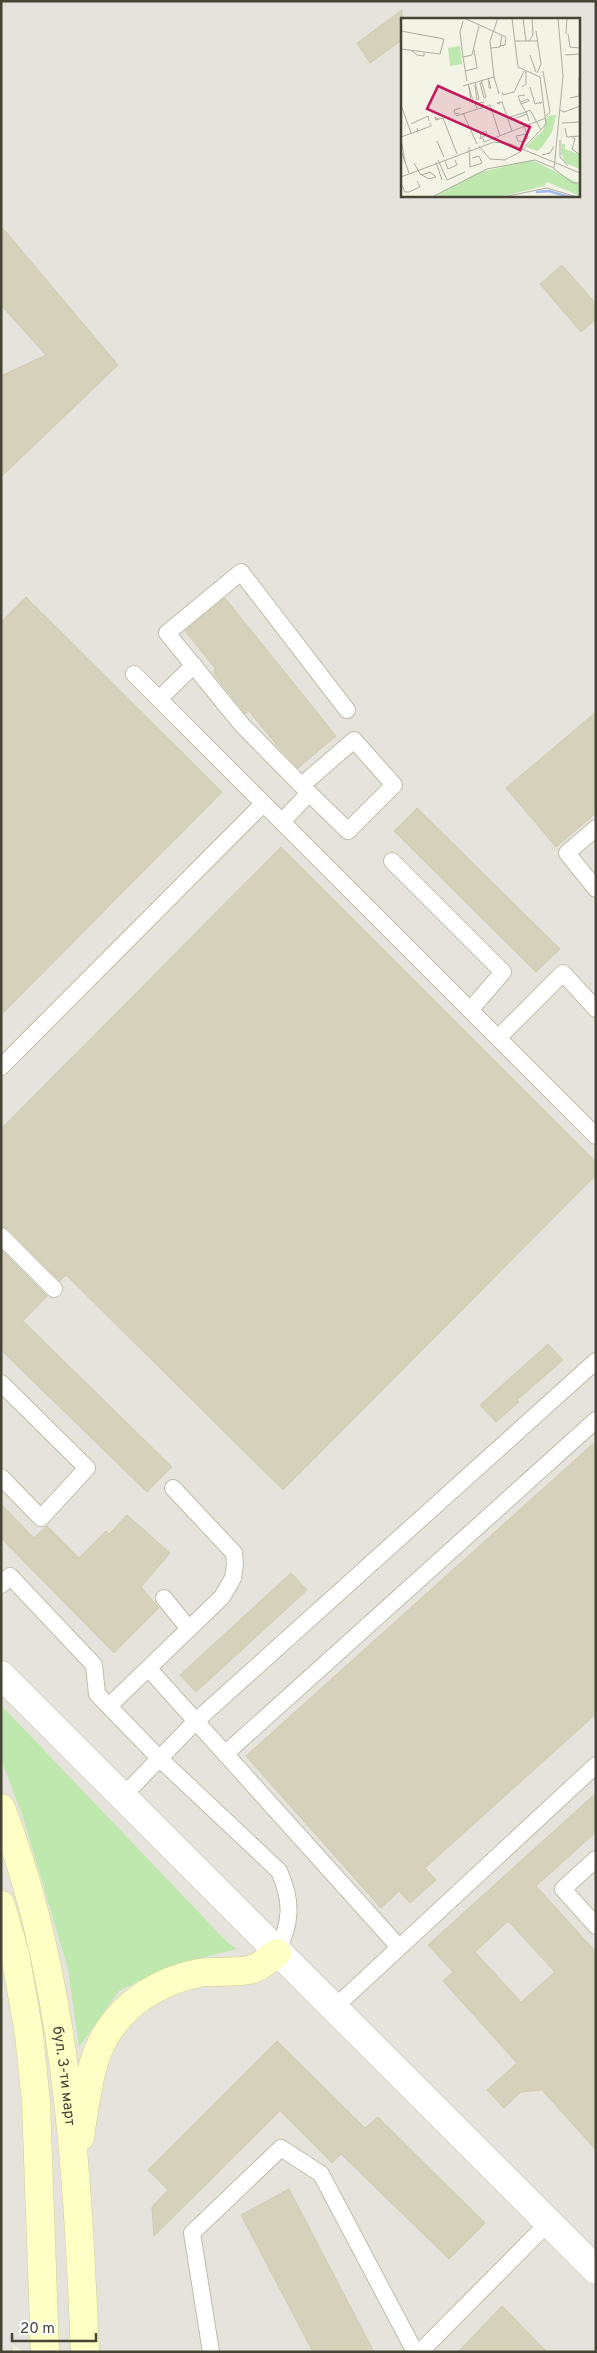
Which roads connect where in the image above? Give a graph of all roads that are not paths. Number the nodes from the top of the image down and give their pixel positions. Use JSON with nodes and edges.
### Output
{"nodes":[{"id":1,"x":194,"y":665,"type":"junction"},
{"id":2,"x":134,"y":674,"type":"dead end"},
{"id":3,"x":159,"y":699,"type":"junction"},
{"id":4,"x":347,"y":710,"type":"dead end"},
{"id":5,"x":305,"y":789,"type":"junction"},
{"id":6,"x":263,"y":804,"type":"junction"},
{"id":7,"x":282,"y":822,"type":"junction"},
{"id":8,"x":596,"y":828,"type":"edge"},
{"id":9,"x":392,"y":861,"type":"dead end"},
{"id":10,"x":596,"y":889,"type":"edge"},
{"id":11,"x":596,"y":1009,"type":"edge"},
{"id":12,"x":470,"y":1010,"type":"junction"},
{"id":13,"x":498,"y":1038,"type":"junction"},
{"id":14,"x":1,"y":1067,"type":"edge"},
{"id":15,"x":596,"y":1136,"type":"edge"},
{"id":16,"x":1,"y":1236,"type":"edge"},
{"id":17,"x":54,"y":1289,"type":"dead end"},
{"id":18,"x":596,"y":1361,"type":"edge"},
{"id":19,"x":1,"y":1383,"type":"edge"},
{"id":20,"x":596,"y":1420,"type":"edge"},
{"id":21,"x":1,"y":1477,"type":"edge"},
{"id":22,"x":173,"y":1488,"type":"dead end"},
{"id":23,"x":1,"y":1585,"type":"edge"},
{"id":24,"x":164,"y":1598,"type":"dead end"},
{"id":25,"x":188,"y":1629,"type":"junction"},
{"id":26,"x":149,"y":1669,"type":"junction"},
{"id":27,"x":1,"y":1676,"type":"edge"},
{"id":28,"x":109,"y":1706,"type":"junction"},
{"id":29,"x":195,"y":1722,"type":"junction"},
{"id":30,"x":225,"y":1754,"type":"junction"},
{"id":31,"x":159,"y":1758,"type":"junction"},
{"id":32,"x":596,"y":1765,"type":"edge"},
{"id":33,"x":122,"y":1796,"type":"junction"},
{"id":34,"x":1,"y":1808,"type":"edge"},
{"id":35,"x":596,"y":1859,"type":"edge"},
{"id":36,"x":1,"y":1905,"type":"edge"},
{"id":37,"x":596,"y":1926,"type":"edge"},
{"id":38,"x":398,"y":1946,"type":"junction"},
{"id":39,"x":277,"y":1953,"type":"junction"},
{"id":40,"x":333,"y":2009,"type":"junction"},
{"id":41,"x":75,"y":2163,"type":"junction"},
{"id":42,"x":548,"y":2223,"type":"junction"},
{"id":43,"x":595,"y":2268,"type":"edge"},
{"id":44,"x":45,"y":2352,"type":"edge"},
{"id":45,"x":85,"y":2352,"type":"edge"},
{"id":46,"x":211,"y":2352,"type":"edge"},
{"id":47,"x":415,"y":2352,"type":"edge"},
{"id":48,"x":420,"y":2352,"type":"edge"}],
"edges":[{"from":1,"to":3,"type":"lane"},
{"from":1,"to":4,"type":"lane"},
{"from":1,"to":5,"type":"lane"},
{"from":2,"to":3,"type":"lane"},
{"from":3,"to":6,"type":"lane"},
{"from":5,"to":5,"type":"lane"},
{"from":5,"to":7,"type":"lane"},
{"from":6,"to":7,"type":"lane"},
{"from":6,"to":14,"type":"lane"},
{"from":7,"to":12,"type":"lane"},
{"from":8,"to":10,"type":"lane"},
{"from":9,"to":12,"type":"lane"},
{"from":11,"to":13,"type":"lane"},
{"from":12,"to":13,"type":"lane"},
{"from":13,"to":15,"type":"lane"},
{"from":16,"to":17,"type":"lane"},
{"from":18,"to":29,"type":"lane"},
{"from":19,"to":21,"type":"lane"},
{"from":20,"to":30,"type":"lane"},
{"from":22,"to":25,"type":"lane"},
{"from":23,"to":28,"type":"lane"},
{"from":24,"to":25,"type":"lane"},
{"from":25,"to":26,"type":"lane"},
{"from":26,"to":28,"type":"lane"},
{"from":26,"to":29,"type":"lane"},
{"from":27,"to":33,"type":"street"},
{"from":28,"to":31,"type":"lane"},
{"from":29,"to":30,"type":"lane"},
{"from":29,"to":31,"type":"lane"},
{"from":30,"to":38,"type":"lane"},
{"from":31,"to":33,"type":"lane"},
{"from":31,"to":39,"type":"lane"},
{"from":32,"to":38,"type":"lane"},
{"from":33,"to":39,"type":"street"},
{"from":34,"to":41,"type":"main road","name":"бул. 3-ти март"},
{"from":35,"to":37,"type":"lane"},
{"from":36,"to":44,"type":"main road","name":"бул. 3-ти март"},
{"from":38,"to":40,"type":"lane"},
{"from":39,"to":40,"type":"street"},
{"from":39,"to":41,"type":"main road"},
{"from":40,"to":42,"type":"street"},
{"from":41,"to":45,"type":"main road","name":"бул. 3-ти март"},
{"from":42,"to":43,"type":"street"},
{"from":42,"to":48,"type":"lane"},
{"from":46,"to":47,"type":"lane"}]}
